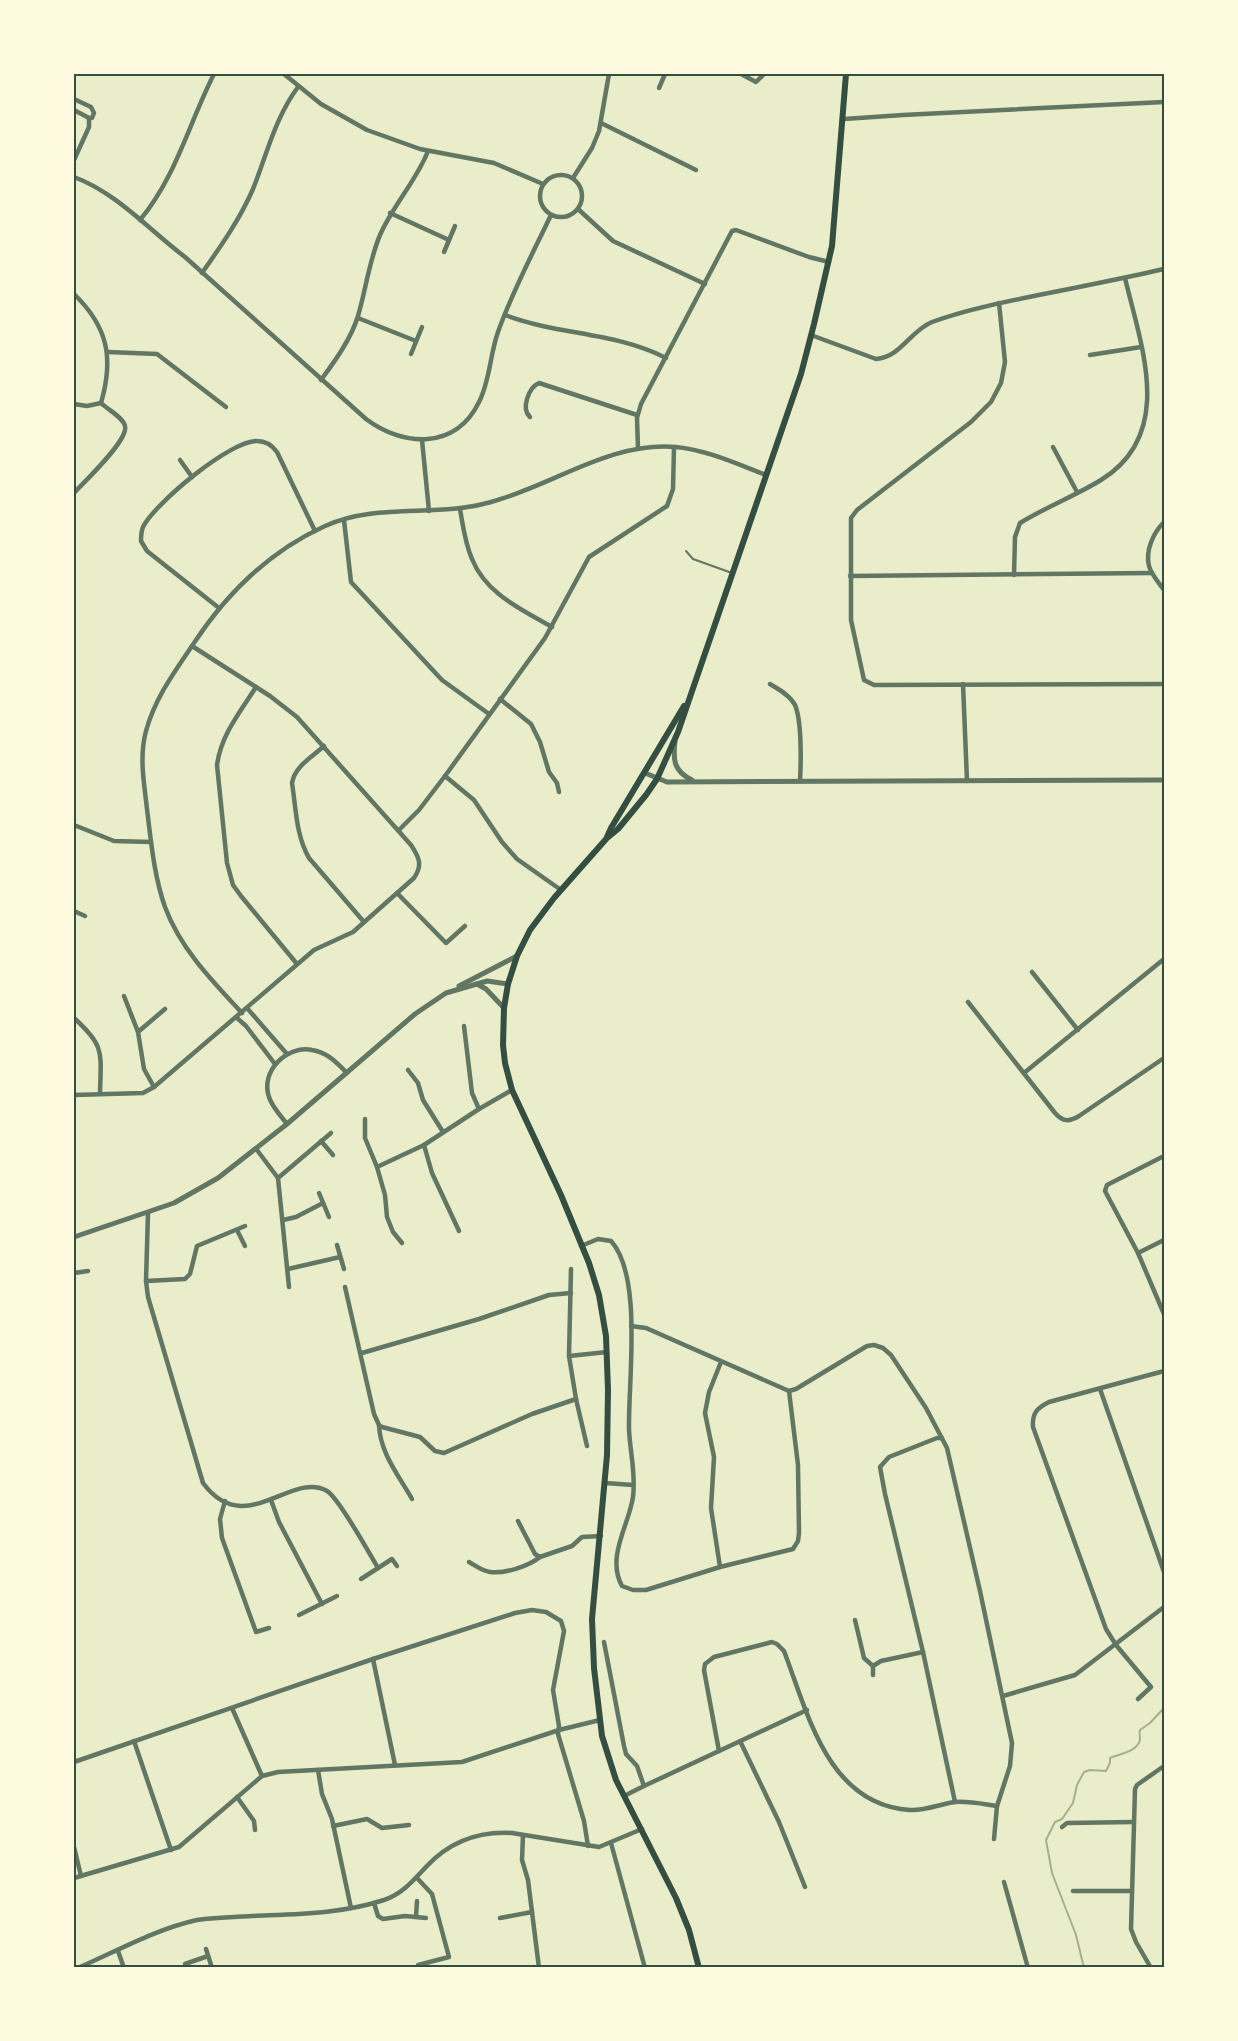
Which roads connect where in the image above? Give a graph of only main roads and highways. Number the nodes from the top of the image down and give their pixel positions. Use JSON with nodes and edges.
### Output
{"nodes":[{"id":1,"x":846,"y":74,"type":"edge"},
{"id":2,"x":689,"y":698,"type":"junction"},
{"id":3,"x":607,"y":838,"type":"junction"},
{"id":4,"x":699,"y":1968,"type":"edge"}],
"edges":[{"from":1,"to":2,"type":"main road"},
{"from":2,"to":3,"type":"main road"},
{"from":2,"to":3,"type":"main road"},
{"from":3,"to":4,"type":"main road"}]}
